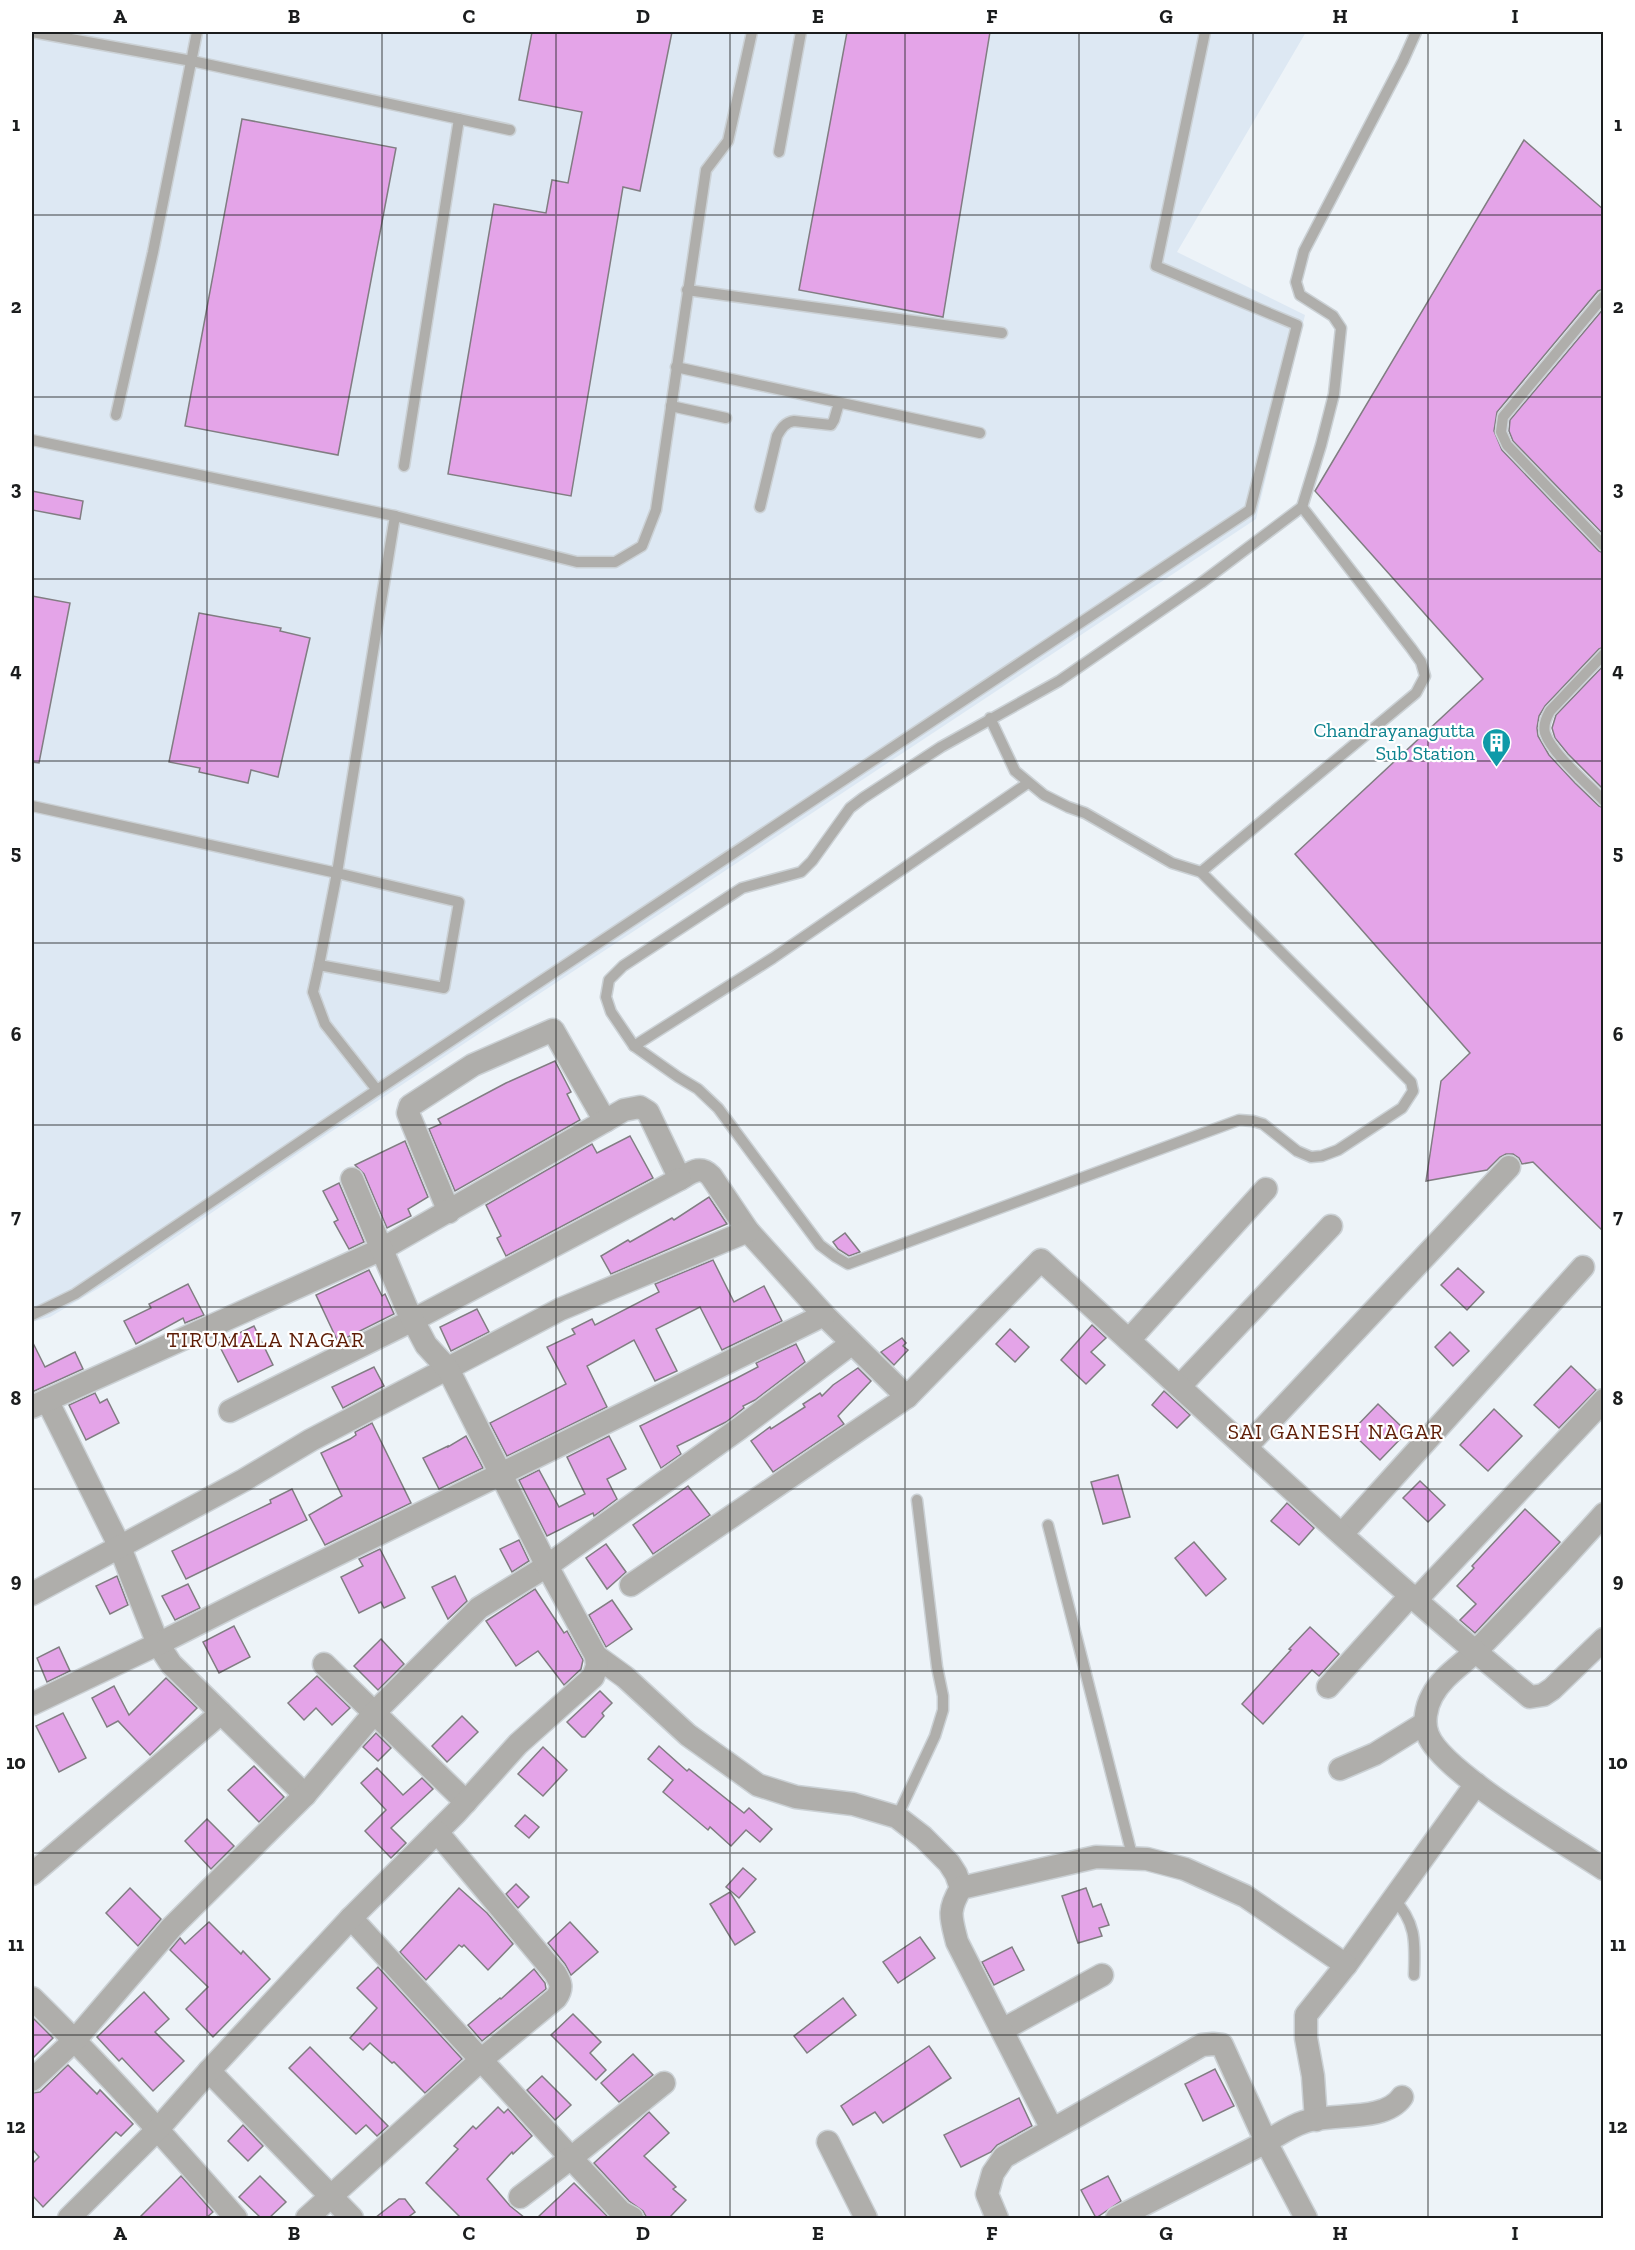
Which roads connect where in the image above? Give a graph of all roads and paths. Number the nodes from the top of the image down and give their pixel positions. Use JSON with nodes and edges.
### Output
{"nodes":[{"id":1,"x":32,"y":32,"type":"edge"},
{"id":2,"x":197,"y":32,"type":"edge"},
{"id":3,"x":752,"y":32,"type":"edge"},
{"id":4,"x":801,"y":32,"type":"edge"},
{"id":5,"x":1205,"y":32,"type":"edge"},
{"id":6,"x":1416,"y":32,"type":"edge"},
{"id":7,"x":192,"y":60,"type":"junction"},
{"id":8,"x":459,"y":119,"type":"junction"},
{"id":9,"x":510,"y":130,"type":"dead end"},
{"id":10,"x":779,"y":152,"type":"dead end"},
{"id":11,"x":687,"y":290,"type":"junction"},
{"id":12,"x":1604,"y":296,"type":"edge"},
{"id":13,"x":1002,"y":333,"type":"dead end"},
{"id":14,"x":676,"y":368,"type":"junction"},
{"id":15,"x":839,"y":403,"type":"junction"},
{"id":16,"x":671,"y":406,"type":"junction"},
{"id":17,"x":116,"y":415,"type":"dead end"},
{"id":18,"x":726,"y":418,"type":"dead end"},
{"id":19,"x":980,"y":433,"type":"dead end"},
{"id":20,"x":32,"y":440,"type":"edge"},
{"id":21,"x":404,"y":466,"type":"dead end"},
{"id":22,"x":760,"y":507,"type":"dead end"},
{"id":23,"x":1302,"y":507,"type":"junction"},
{"id":24,"x":395,"y":516,"type":"junction"},
{"id":25,"x":1604,"y":546,"type":"edge"},
{"id":26,"x":1604,"y":654,"type":"edge"},
{"id":27,"x":990,"y":718,"type":"junction"},
{"id":28,"x":1028,"y":783,"type":"junction"},
{"id":29,"x":1604,"y":801,"type":"edge"},
{"id":30,"x":32,"y":806,"type":"edge"},
{"id":31,"x":1201,"y":872,"type":"junction"},
{"id":32,"x":337,"y":873,"type":"junction"},
{"id":33,"x":318,"y":965,"type":"junction"},
{"id":34,"x":634,"y":1046,"type":"junction"},
{"id":35,"x":377,"y":1089,"type":"junction"},
{"id":36,"x":605,"y":1121,"type":"junction"},
{"id":37,"x":1509,"y":1167,"type":"dead end"},
{"id":38,"x":352,"y":1179,"type":"dead end"},
{"id":39,"x":680,"y":1179,"type":"junction"},
{"id":40,"x":1266,"y":1189,"type":"dead end"},
{"id":41,"x":449,"y":1212,"type":"junction"},
{"id":42,"x":1331,"y":1226,"type":"dead end"},
{"id":43,"x":748,"y":1231,"type":"junction"},
{"id":44,"x":382,"y":1249,"type":"junction"},
{"id":45,"x":1584,"y":1267,"type":"dead end"},
{"id":46,"x":32,"y":1315,"type":"edge"},
{"id":47,"x":824,"y":1315,"type":"junction"},
{"id":48,"x":413,"y":1320,"type":"junction"},
{"id":49,"x":1129,"y":1340,"type":"junction"},
{"id":50,"x":851,"y":1344,"type":"junction"},
{"id":51,"x":448,"y":1369,"type":"junction"},
{"id":52,"x":1180,"y":1386,"type":"junction"},
{"id":53,"x":907,"y":1397,"type":"junction"},
{"id":54,"x":1604,"y":1400,"type":"edge"},
{"id":55,"x":39,"y":1403,"type":"edge"},
{"id":56,"x":230,"y":1411,"type":"dead end"},
{"id":57,"x":1246,"y":1447,"type":"junction"},
{"id":58,"x":500,"y":1474,"type":"junction"},
{"id":59,"x":917,"y":1500,"type":"dead end"},
{"id":60,"x":1604,"y":1514,"type":"edge"},
{"id":61,"x":1048,"y":1525,"type":"dead end"},
{"id":62,"x":1342,"y":1534,"type":"junction"},
{"id":63,"x":119,"y":1545,"type":"junction"},
{"id":64,"x":547,"y":1566,"type":"junction"},
{"id":65,"x":631,"y":1585,"type":"dead end"},
{"id":66,"x":32,"y":1594,"type":"edge"},
{"id":67,"x":1414,"y":1598,"type":"junction"},
{"id":68,"x":1604,"y":1639,"type":"edge"},
{"id":69,"x":158,"y":1644,"type":"junction"},
{"id":70,"x":1476,"y":1652,"type":"junction"},
{"id":71,"x":596,"y":1656,"type":"junction"},
{"id":72,"x":324,"y":1664,"type":"dead end"},
{"id":73,"x":1328,"y":1687,"type":"dead end"},
{"id":74,"x":34,"y":1697,"type":"edge"},
{"id":75,"x":375,"y":1712,"type":"junction"},
{"id":76,"x":221,"y":1713,"type":"junction"},
{"id":77,"x":1425,"y":1723,"type":"junction"},
{"id":78,"x":1340,"y":1769,"type":"dead end"},
{"id":79,"x":1476,"y":1784,"type":"junction"},
{"id":80,"x":305,"y":1795,"type":"junction"},
{"id":81,"x":466,"y":1802,"type":"junction"},
{"id":82,"x":897,"y":1817,"type":"junction"},
{"id":83,"x":437,"y":1832,"type":"junction"},
{"id":84,"x":1133,"y":1859,"type":"junction"},
{"id":85,"x":1604,"y":1869,"type":"edge"},
{"id":86,"x":32,"y":1874,"type":"edge"},
{"id":87,"x":961,"y":1888,"type":"junction"},
{"id":88,"x":1393,"y":1898,"type":"junction"},
{"id":89,"x":351,"y":1918,"type":"junction"},
{"id":90,"x":1347,"y":1965,"type":"junction"},
{"id":91,"x":1102,"y":1975,"type":"dead end"},
{"id":92,"x":1414,"y":1975,"type":"dead end"},
{"id":93,"x":32,"y":1998,"type":"edge"},
{"id":94,"x":1002,"y":2030,"type":"junction"},
{"id":95,"x":75,"y":2040,"type":"junction"},
{"id":96,"x":482,"y":2059,"type":"junction"},
{"id":97,"x":209,"y":2071,"type":"junction"},
{"id":98,"x":32,"y":2080,"type":"edge"},
{"id":99,"x":664,"y":2084,"type":"dead end"},
{"id":100,"x":1402,"y":2097,"type":"dead end"},
{"id":101,"x":1316,"y":2120,"type":"junction"},
{"id":102,"x":158,"y":2129,"type":"junction"},
{"id":103,"x":1052,"y":2129,"type":"junction"},
{"id":104,"x":828,"y":2142,"type":"dead end"},
{"id":105,"x":1266,"y":2142,"type":"junction"},
{"id":106,"x":571,"y":2158,"type":"junction"},
{"id":107,"x":332,"y":2196,"type":"junction"},
{"id":108,"x":520,"y":2198,"type":"dead end"},
{"id":109,"x":69,"y":2218,"type":"edge"},
{"id":110,"x":236,"y":2218,"type":"edge"},
{"id":111,"x":307,"y":2218,"type":"edge"},
{"id":112,"x":352,"y":2218,"type":"edge"},
{"id":113,"x":632,"y":2218,"type":"edge"},
{"id":114,"x":866,"y":2218,"type":"edge"},
{"id":115,"x":997,"y":2218,"type":"edge"},
{"id":116,"x":1117,"y":2218,"type":"edge"},
{"id":117,"x":1306,"y":2218,"type":"edge"}],
"edges":[{"from":1,"to":7,"type":"lane"},
{"from":2,"to":7,"type":"lane"},
{"from":3,"to":11,"type":"lane"},
{"from":4,"to":10,"type":"lane"},
{"from":5,"to":35,"type":"lane"},
{"from":6,"to":23,"type":"lane"},
{"from":7,"to":8,"type":"lane"},
{"from":7,"to":17,"type":"lane"},
{"from":8,"to":9,"type":"lane"},
{"from":8,"to":21,"type":"lane"},
{"from":11,"to":13,"type":"lane"},
{"from":11,"to":14,"type":"lane"},
{"from":12,"to":25,"type":"lane"},
{"from":14,"to":15,"type":"lane"},
{"from":14,"to":16,"type":"lane"},
{"from":15,"to":19,"type":"lane"},
{"from":15,"to":22,"type":"lane"},
{"from":16,"to":18,"type":"lane"},
{"from":16,"to":24,"type":"lane"},
{"from":20,"to":24,"type":"lane"},
{"from":23,"to":27,"type":"lane"},
{"from":23,"to":31,"type":"lane"},
{"from":24,"to":32,"type":"lane"},
{"from":26,"to":29,"type":"lane"},
{"from":27,"to":28,"type":"lane"},
{"from":27,"to":34,"type":"lane"},
{"from":28,"to":31,"type":"lane"},
{"from":28,"to":34,"type":"lane"},
{"from":30,"to":32,"type":"lane"},
{"from":31,"to":34,"type":"lane"},
{"from":32,"to":33,"type":"lane"},
{"from":32,"to":33,"type":"lane"},
{"from":33,"to":35,"type":"lane"},
{"from":35,"to":46,"type":"lane"},
{"from":36,"to":39,"type":"street"},
{"from":36,"to":41,"type":"street"},
{"from":36,"to":41,"type":"street"},
{"from":37,"to":57,"type":"street"},
{"from":38,"to":44,"type":"street"},
{"from":39,"to":43,"type":"street"},
{"from":39,"to":48,"type":"street"},
{"from":40,"to":49,"type":"street"},
{"from":41,"to":44,"type":"street"},
{"from":42,"to":52,"type":"street"},
{"from":43,"to":47,"type":"street"},
{"from":43,"to":51,"type":"street"},
{"from":44,"to":48,"type":"street"},
{"from":44,"to":55,"type":"street"},
{"from":45,"to":62,"type":"street"},
{"from":47,"to":50,"type":"street"},
{"from":47,"to":58,"type":"street"},
{"from":48,"to":51,"type":"street"},
{"from":48,"to":56,"type":"street"},
{"from":49,"to":52,"type":"street"},
{"from":49,"to":53,"type":"street"},
{"from":50,"to":53,"type":"street"},
{"from":50,"to":64,"type":"street"},
{"from":51,"to":58,"type":"street"},
{"from":51,"to":63,"type":"street"},
{"from":52,"to":57,"type":"street"},
{"from":53,"to":65,"type":"street"},
{"from":54,"to":67,"type":"street"},
{"from":55,"to":63,"type":"street"},
{"from":57,"to":62,"type":"street"},
{"from":58,"to":64,"type":"street"},
{"from":58,"to":69,"type":"street"},
{"from":59,"to":82,"type":"lane"},
{"from":60,"to":70,"type":"street"},
{"from":61,"to":84,"type":"lane"},
{"from":62,"to":67,"type":"street"},
{"from":63,"to":66,"type":"street"},
{"from":63,"to":69,"type":"street"},
{"from":64,"to":71,"type":"street"},
{"from":64,"to":75,"type":"street"},
{"from":67,"to":70,"type":"street"},
{"from":67,"to":73,"type":"street"},
{"from":68,"to":70,"type":"street"},
{"from":69,"to":74,"type":"street"},
{"from":69,"to":76,"type":"street"},
{"from":70,"to":77,"type":"street"},
{"from":71,"to":81,"type":"street"},
{"from":71,"to":82,"type":"street"},
{"from":72,"to":75,"type":"street"},
{"from":75,"to":80,"type":"street"},
{"from":75,"to":81,"type":"street"},
{"from":76,"to":80,"type":"street"},
{"from":76,"to":86,"type":"street"},
{"from":77,"to":78,"type":"street"},
{"from":77,"to":79,"type":"street"},
{"from":79,"to":85,"type":"street"},
{"from":79,"to":88,"type":"street"},
{"from":80,"to":95,"type":"street"},
{"from":81,"to":83,"type":"street"},
{"from":82,"to":87,"type":"street"},
{"from":83,"to":89,"type":"street"},
{"from":83,"to":96,"type":"street"},
{"from":84,"to":87,"type":"street"},
{"from":84,"to":90,"type":"street"},
{"from":87,"to":94,"type":"street"},
{"from":88,"to":90,"type":"street"},
{"from":88,"to":92,"type":"lane"},
{"from":89,"to":96,"type":"street"},
{"from":89,"to":97,"type":"street"},
{"from":90,"to":101,"type":"street"},
{"from":91,"to":94,"type":"street"},
{"from":93,"to":95,"type":"street"},
{"from":94,"to":103,"type":"street"},
{"from":95,"to":98,"type":"street"},
{"from":95,"to":102,"type":"street"},
{"from":96,"to":106,"type":"street"},
{"from":96,"to":107,"type":"street"},
{"from":97,"to":102,"type":"street"},
{"from":97,"to":107,"type":"street"},
{"from":99,"to":106,"type":"street"},
{"from":100,"to":101,"type":"street"},
{"from":101,"to":105,"type":"street"},
{"from":102,"to":109,"type":"street"},
{"from":102,"to":110,"type":"street"},
{"from":103,"to":105,"type":"street"},
{"from":103,"to":115,"type":"street"},
{"from":104,"to":114,"type":"street"},
{"from":105,"to":116,"type":"street"},
{"from":105,"to":117,"type":"street"},
{"from":106,"to":108,"type":"street"},
{"from":106,"to":113,"type":"street"},
{"from":107,"to":111,"type":"street"},
{"from":107,"to":112,"type":"street"}]}
